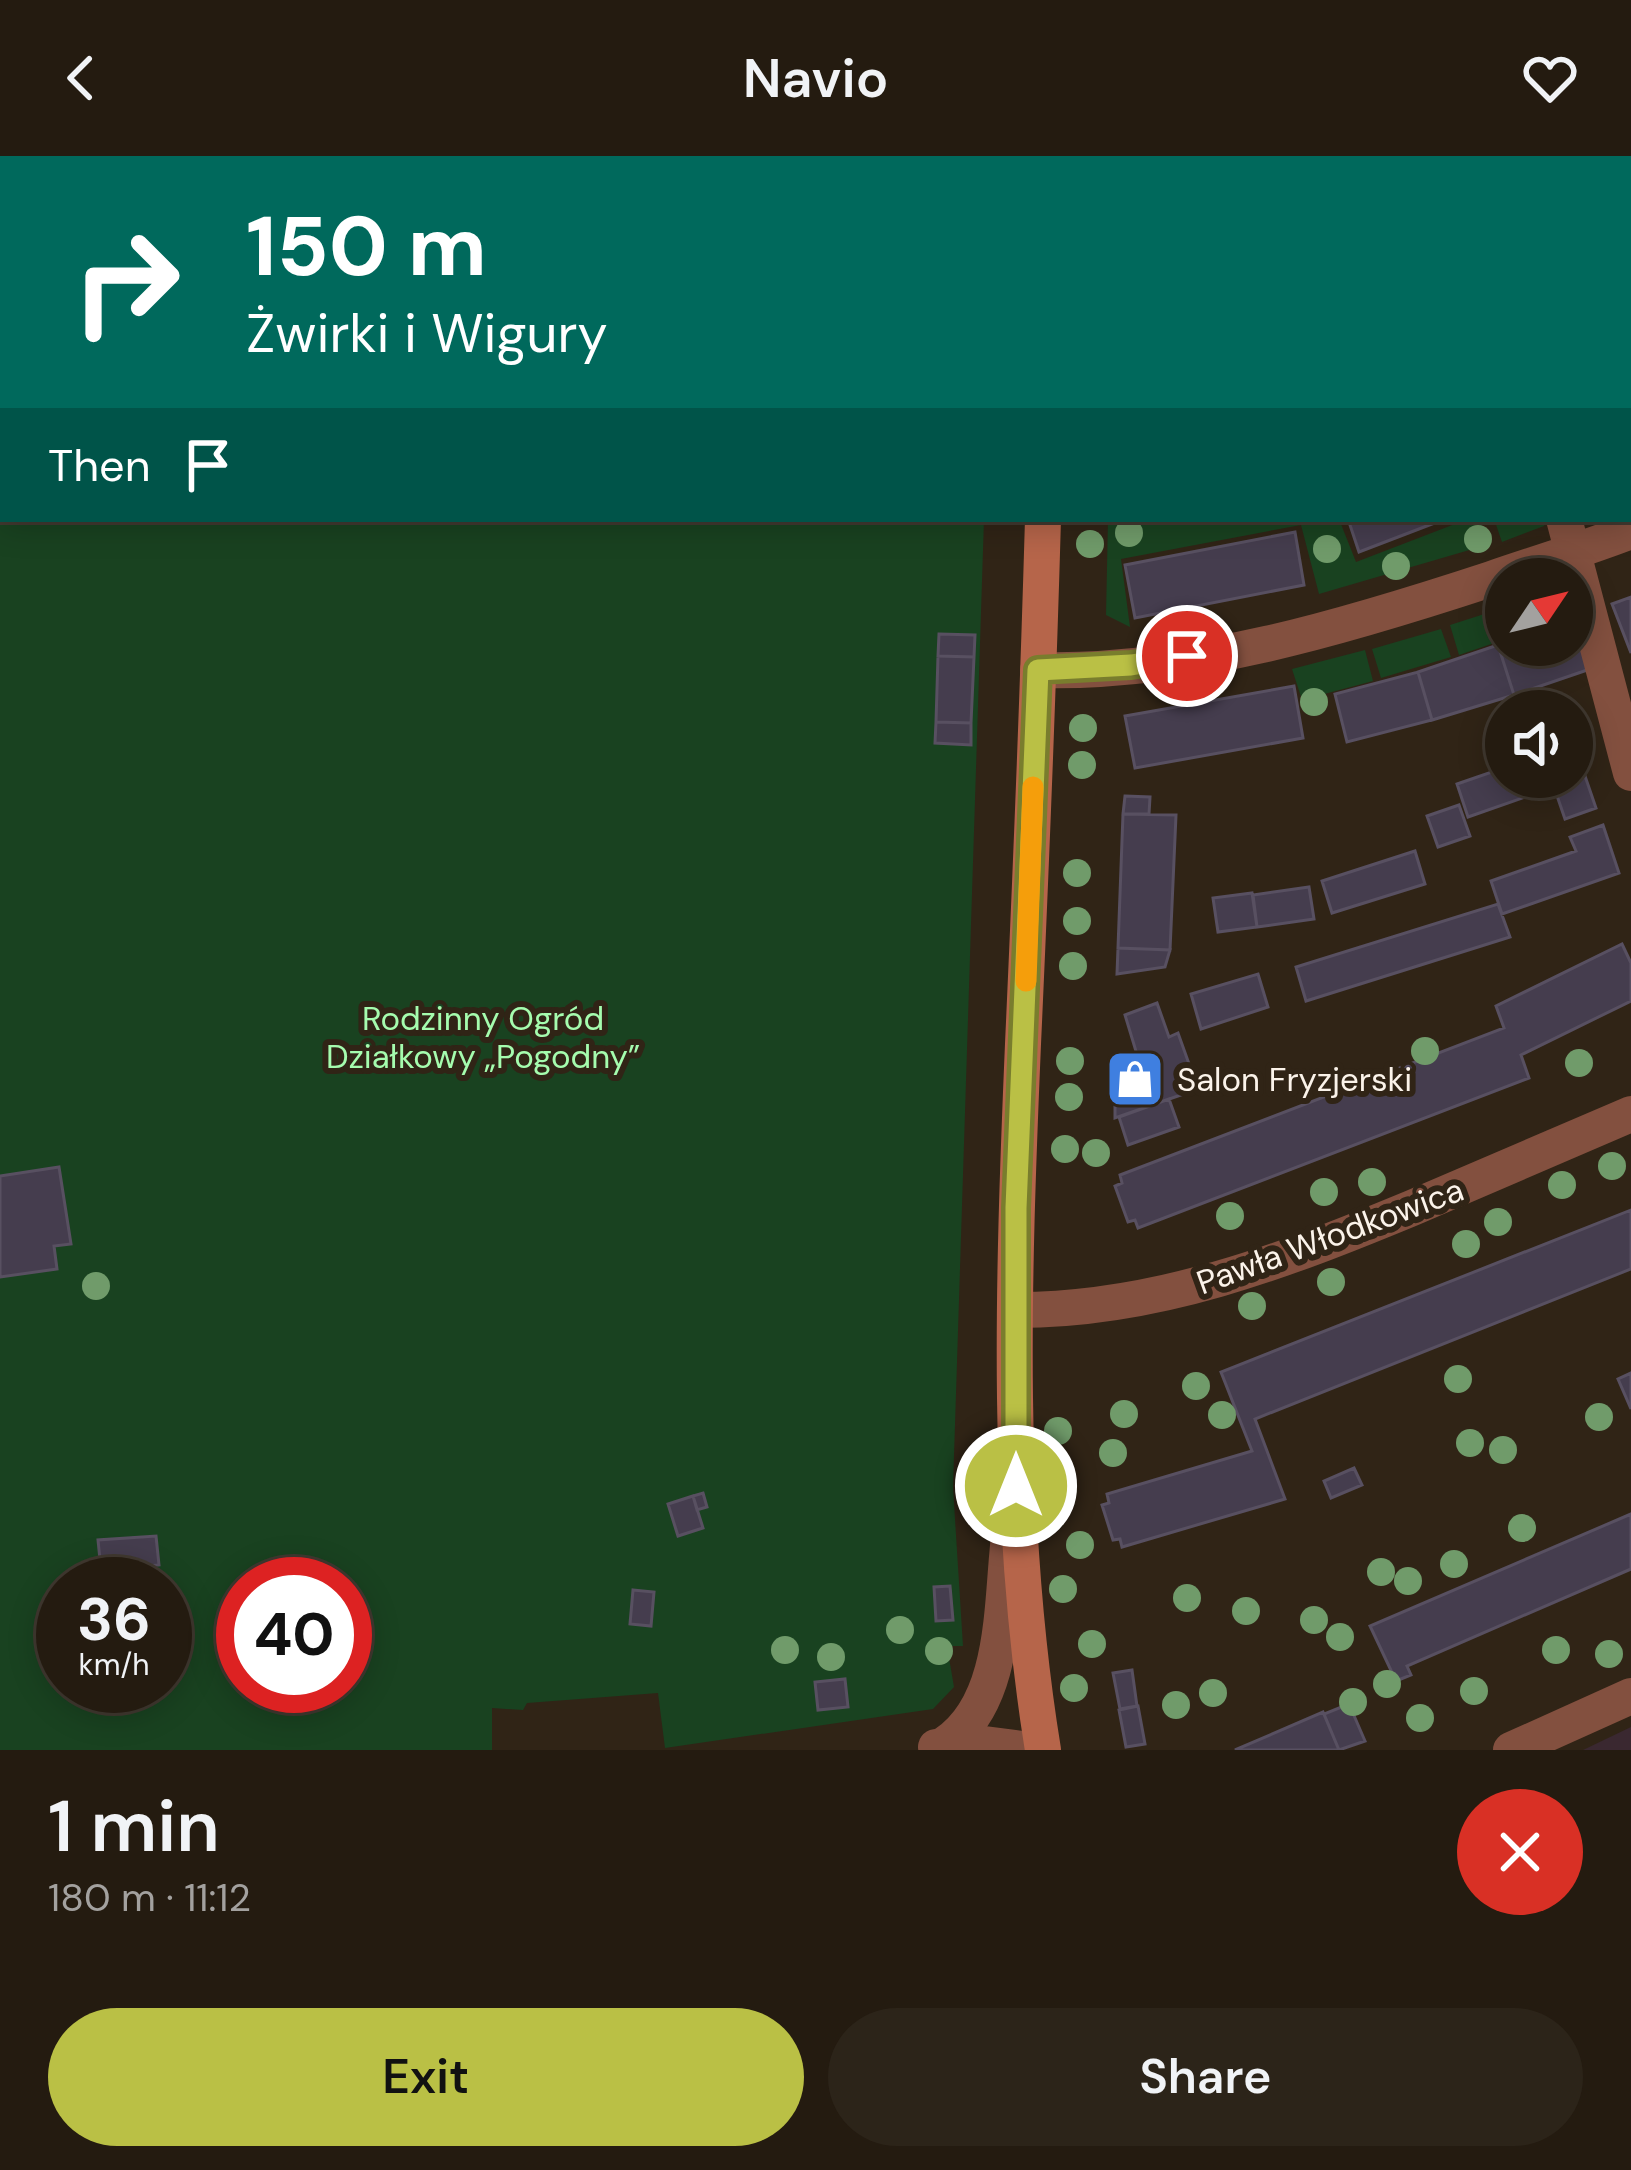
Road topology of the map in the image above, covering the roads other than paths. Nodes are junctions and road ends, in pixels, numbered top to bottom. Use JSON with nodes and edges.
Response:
{"nodes":[{"id":1,"x":1043,"y":522,"type":"edge"},
{"id":2,"x":1631,"y":531,"type":"edge"},
{"id":3,"x":1569,"y":535,"type":"edge"},
{"id":4,"x":1038,"y":670,"type":"junction"},
{"id":5,"x":1631,"y":772,"type":"edge"},
{"id":6,"x":1631,"y":1114,"type":"edge"},
{"id":7,"x":1016,"y":1310,"type":"junction"},
{"id":8,"x":1016,"y":1486,"type":"junction"},
{"id":9,"x":1631,"y":1696,"type":"edge"},
{"id":10,"x":933,"y":1747,"type":"edge"},
{"id":11,"x":1029,"y":1750,"type":"edge"},
{"id":12,"x":1043,"y":1750,"type":"edge"},
{"id":13,"x":1511,"y":1750,"type":"edge"}],
"edges":[{"from":1,"to":4,"type":"street"},
{"from":2,"to":3,"type":"street"},
{"from":3,"to":4,"type":"street"},
{"from":3,"to":5,"type":"street"},
{"from":4,"to":7,"type":"street"},
{"from":6,"to":7,"type":"street","name":"Pawła Włodkowica"},
{"from":7,"to":8,"type":"street"},
{"from":8,"to":10,"type":"street"},
{"from":8,"to":12,"type":"street"},
{"from":9,"to":13,"type":"street"},
{"from":10,"to":11,"type":"street"}]}
